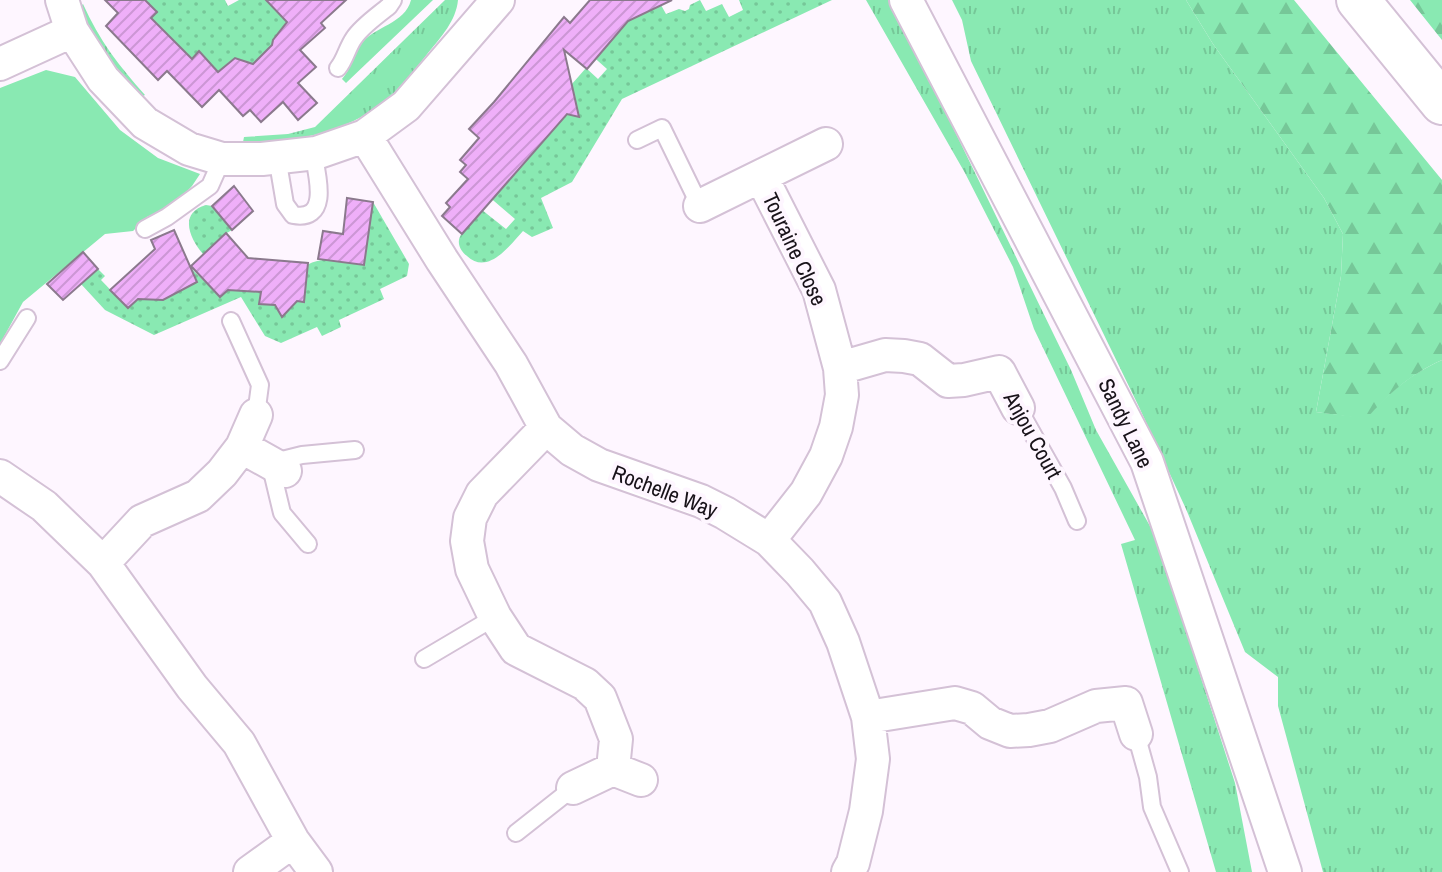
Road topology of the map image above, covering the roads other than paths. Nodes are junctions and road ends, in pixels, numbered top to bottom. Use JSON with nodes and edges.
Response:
{"nodes":[{"id":1,"x":62,"y":0,"type":"edge"},
{"id":2,"x":393,"y":0,"type":"edge"},
{"id":3,"x":497,"y":0,"type":"edge"},
{"id":4,"x":906,"y":0,"type":"edge"},
{"id":5,"x":1358,"y":0,"type":"edge"},
{"id":6,"x":72,"y":31,"type":"junction"},
{"id":7,"x":0,"y":64,"type":"edge"},
{"id":8,"x":338,"y":68,"type":"dead end"},
{"id":9,"x":1442,"y":103,"type":"edge"},
{"id":10,"x":365,"y":136,"type":"junction"},
{"id":11,"x":637,"y":140,"type":"dead end"},
{"id":12,"x":826,"y":144,"type":"dead end"},
{"id":13,"x":313,"y":153,"type":"junction"},
{"id":14,"x":277,"y":157,"type":"junction"},
{"id":15,"x":222,"y":159,"type":"junction"},
{"id":16,"x":761,"y":176,"type":"junction"},
{"id":17,"x":700,"y":206,"type":"joint"},
{"id":18,"x":145,"y":229,"type":"dead end"},
{"id":19,"x":27,"y":318,"type":"dead end"},
{"id":20,"x":231,"y":321,"type":"dead end"},
{"id":21,"x":0,"y":361,"type":"edge"},
{"id":22,"x":840,"y":368,"type":"junction"},
{"id":23,"x":1018,"y":408,"type":"joint"},
{"id":24,"x":256,"y":415,"type":"joint"},
{"id":25,"x":546,"y":428,"type":"junction"},
{"id":26,"x":242,"y":447,"type":"junction"},
{"id":27,"x":355,"y":450,"type":"dead end"},
{"id":28,"x":277,"y":467,"type":"junction"},
{"id":29,"x":0,"y":476,"type":"edge"},
{"id":30,"x":1077,"y":521,"type":"dead end"},
{"id":31,"x":769,"y":540,"type":"junction"},
{"id":32,"x":308,"y":544,"type":"dead end"},
{"id":33,"x":103,"y":563,"type":"junction"},
{"id":34,"x":495,"y":617,"type":"junction"},
{"id":35,"x":424,"y":659,"type":"dead end"},
{"id":36,"x":868,"y":717,"type":"junction"},
{"id":37,"x":1136,"y":734,"type":"joint"},
{"id":38,"x":573,"y":788,"type":"joint"},
{"id":39,"x":516,"y":833,"type":"dead end"},
{"id":40,"x":293,"y":841,"type":"junction"},
{"id":41,"x":250,"y":872,"type":"edge"},
{"id":42,"x":316,"y":872,"type":"edge"},
{"id":43,"x":848,"y":872,"type":"edge"},
{"id":44,"x":1180,"y":872,"type":"edge"},
{"id":45,"x":1285,"y":872,"type":"edge"}],
"edges":[{"from":1,"to":6,"type":"street"},
{"from":2,"to":8,"type":"lane"},
{"from":3,"to":10,"type":"street"},
{"from":4,"to":45,"type":"street","name":"Sandy Lane"},
{"from":5,"to":9,"type":"street"},
{"from":6,"to":7,"type":"street"},
{"from":6,"to":15,"type":"street"},
{"from":10,"to":13,"type":"street"},
{"from":10,"to":25,"type":"street","name":"Rochelle Way"},
{"from":11,"to":17,"type":"lane"},
{"from":12,"to":16,"type":"street","name":"Touraine Close"},
{"from":13,"to":14,"type":"street"},
{"from":13,"to":14,"type":"lane"},
{"from":14,"to":15,"type":"street"},
{"from":15,"to":18,"type":"lane"},
{"from":16,"to":17,"type":"street","name":"Touraine Close"},
{"from":16,"to":22,"type":"street","name":"Touraine Close"},
{"from":19,"to":21,"type":"lane"},
{"from":20,"to":24,"type":"lane"},
{"from":22,"to":23,"type":"street","name":"Anjou Court"},
{"from":22,"to":31,"type":"street","name":"Touraine Close"},
{"from":23,"to":30,"type":"lane","name":"Anjou Court"},
{"from":24,"to":26,"type":"street"},
{"from":25,"to":31,"type":"street","name":"Rochelle Way"},
{"from":25,"to":34,"type":"street"},
{"from":26,"to":28,"type":"street"},
{"from":26,"to":33,"type":"street"},
{"from":27,"to":28,"type":"lane"},
{"from":28,"to":32,"type":"lane"},
{"from":29,"to":33,"type":"street"},
{"from":31,"to":36,"type":"street","name":"Rochelle Way"},
{"from":33,"to":40,"type":"street"},
{"from":34,"to":35,"type":"lane"},
{"from":34,"to":38,"type":"street"},
{"from":36,"to":37,"type":"street"},
{"from":36,"to":43,"type":"street","name":"Rochelle Way"},
{"from":37,"to":44,"type":"lane"},
{"from":38,"to":39,"type":"lane"},
{"from":40,"to":41,"type":"street"},
{"from":40,"to":42,"type":"street"}]}
